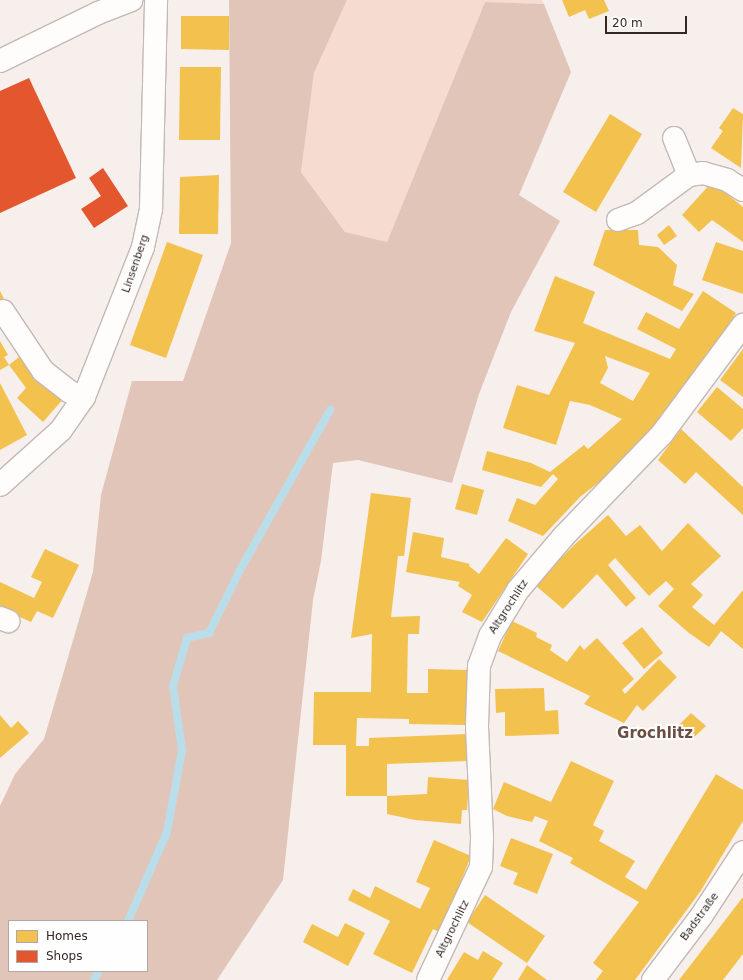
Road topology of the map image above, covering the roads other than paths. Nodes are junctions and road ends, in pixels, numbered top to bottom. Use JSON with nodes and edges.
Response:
{"nodes":[{"id":1,"x":132,"y":0,"type":"edge"},
{"id":2,"x":156,"y":0,"type":"edge"},
{"id":3,"x":0,"y":61,"type":"edge"},
{"id":4,"x":674,"y":138,"type":"dead end"},
{"id":5,"x":689,"y":175,"type":"junction"},
{"id":6,"x":743,"y":190,"type":"edge"},
{"id":7,"x":618,"y":220,"type":"dead end"},
{"id":8,"x":3,"y":311,"type":"dead end"},
{"id":9,"x":743,"y":325,"type":"edge"},
{"id":10,"x":84,"y":397,"type":"junction"},
{"id":11,"x":0,"y":486,"type":"edge"},
{"id":12,"x":742,"y":858,"type":"edge"},
{"id":13,"x":428,"y":980,"type":"edge"},
{"id":14,"x":653,"y":980,"type":"edge"}],
"edges":[{"from":1,"to":3,"type":"street"},
{"from":2,"to":10,"type":"street","name":"Linsenberg"},
{"from":4,"to":5,"type":"street"},
{"from":5,"to":6,"type":"street"},
{"from":5,"to":7,"type":"street"},
{"from":8,"to":10,"type":"street"},
{"from":9,"to":13,"type":"street","name":"Altgrochlitz"},
{"from":10,"to":11,"type":"street","name":"Linsenberg"},
{"from":12,"to":14,"type":"street","name":"Badstraße"}]}
